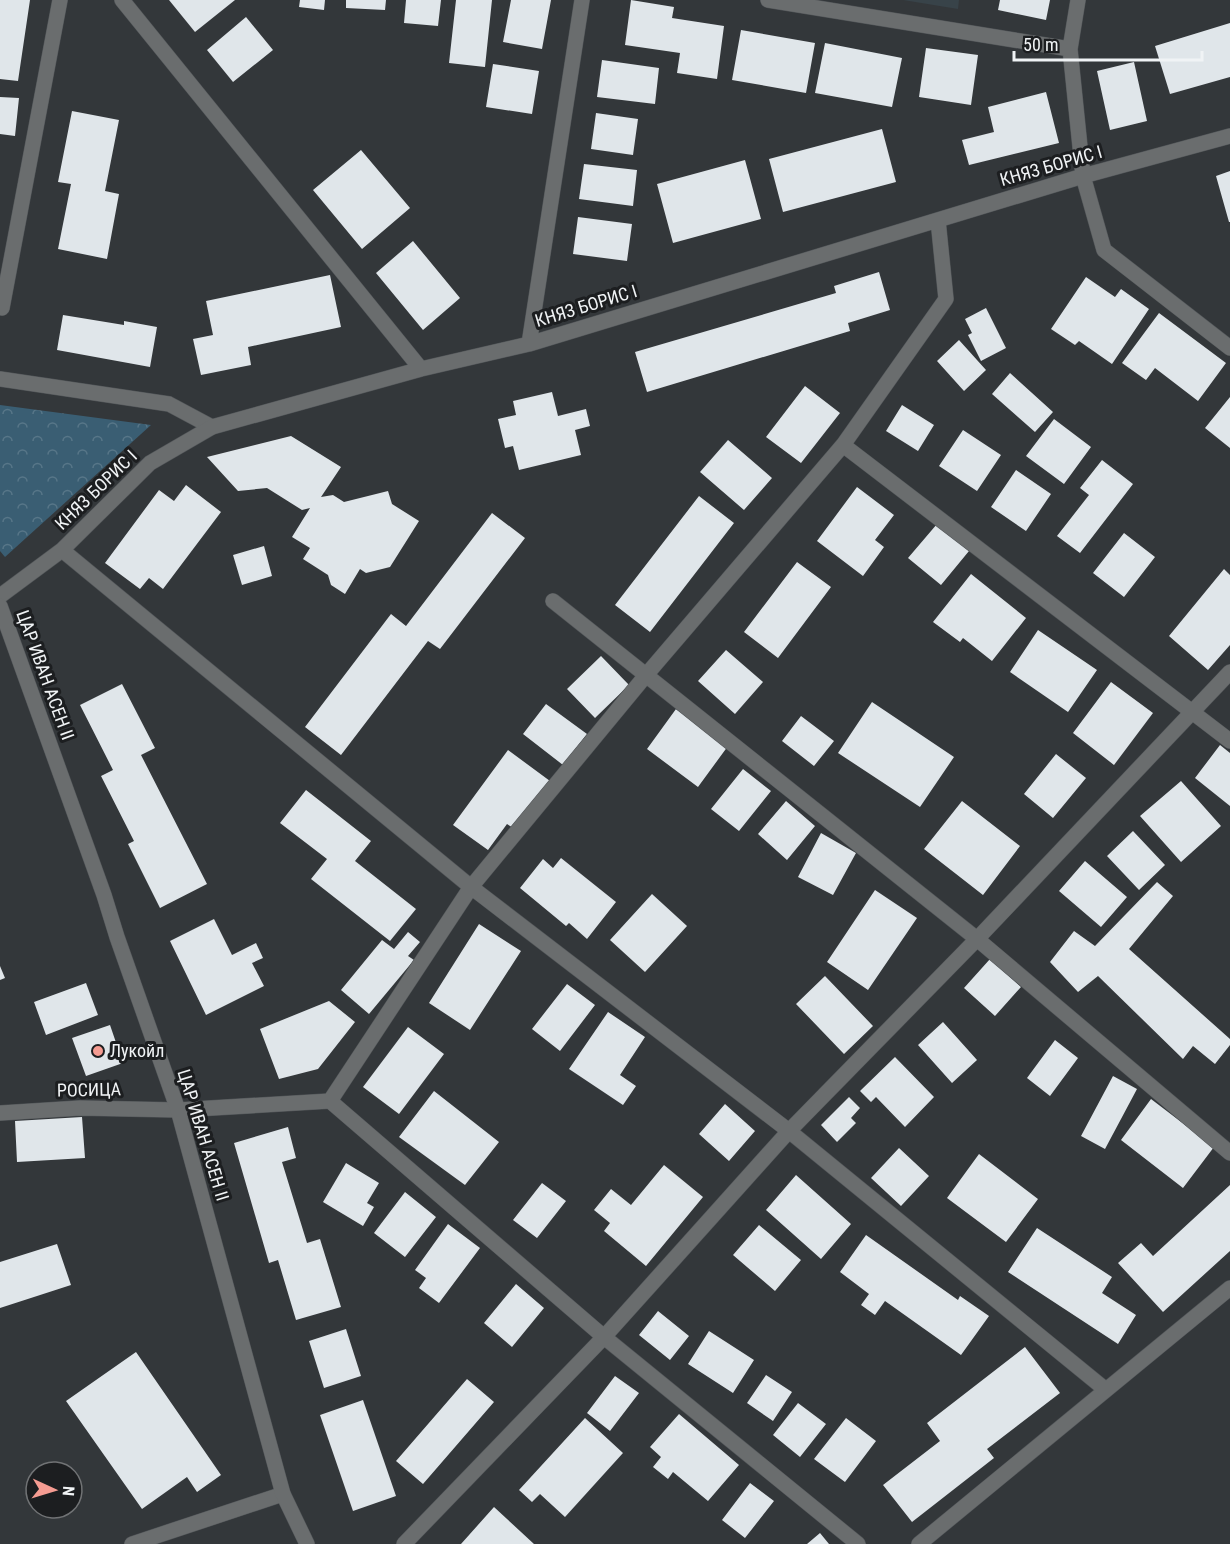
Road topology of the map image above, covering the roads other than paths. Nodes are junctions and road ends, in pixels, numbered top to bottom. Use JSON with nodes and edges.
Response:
{"nodes":[{"id":1,"x":60,"y":0,"type":"edge"},
{"id":2,"x":122,"y":0,"type":"edge"},
{"id":3,"x":582,"y":0,"type":"edge"},
{"id":4,"x":768,"y":0,"type":"edge"},
{"id":5,"x":1078,"y":0,"type":"edge"},
{"id":6,"x":1070,"y":49,"type":"junction"},
{"id":7,"x":1230,"y":136,"type":"edge"},
{"id":8,"x":1083,"y":176,"type":"junction"},
{"id":9,"x":938,"y":220,"type":"junction"},
{"id":10,"x":2,"y":308,"type":"dead end"},
{"id":11,"x":529,"y":344,"type":"junction"},
{"id":12,"x":1230,"y":348,"type":"edge"},
{"id":13,"x":421,"y":369,"type":"junction"},
{"id":14,"x":0,"y":379,"type":"edge"},
{"id":15,"x":212,"y":427,"type":"junction"},
{"id":16,"x":843,"y":445,"type":"junction"},
{"id":17,"x":62,"y":550,"type":"junction"},
{"id":18,"x":0,"y":596,"type":"edge"},
{"id":19,"x":553,"y":601,"type":"dead end"},
{"id":20,"x":0,"y":606,"type":"edge"},
{"id":21,"x":1230,"y":672,"type":"edge"},
{"id":22,"x":647,"y":674,"type":"junction"},
{"id":23,"x":1192,"y":712,"type":"junction"},
{"id":24,"x":1230,"y":741,"type":"edge"},
{"id":25,"x":471,"y":887,"type":"junction"},
{"id":26,"x":977,"y":939,"type":"junction"},
{"id":27,"x":330,"y":1101,"type":"junction"},
{"id":28,"x":178,"y":1110,"type":"junction"},
{"id":29,"x":0,"y":1113,"type":"edge"},
{"id":30,"x":789,"y":1131,"type":"junction"},
{"id":31,"x":1230,"y":1153,"type":"edge"},
{"id":32,"x":1230,"y":1288,"type":"edge"},
{"id":33,"x":604,"y":1337,"type":"junction"},
{"id":34,"x":1106,"y":1390,"type":"junction"},
{"id":35,"x":283,"y":1494,"type":"junction"},
{"id":36,"x":132,"y":1544,"type":"edge"},
{"id":37,"x":307,"y":1544,"type":"edge"},
{"id":38,"x":404,"y":1544,"type":"edge"},
{"id":39,"x":858,"y":1544,"type":"edge"},
{"id":40,"x":919,"y":1544,"type":"edge"}],
"edges":[{"from":1,"to":10,"type":"street"},
{"from":2,"to":13,"type":"street"},
{"from":3,"to":11,"type":"street"},
{"from":4,"to":6,"type":"street"},
{"from":5,"to":6,"type":"street"},
{"from":6,"to":8,"type":"street"},
{"from":7,"to":8,"type":"street","name":"КНЯЗ БОРИС I"},
{"from":8,"to":9,"type":"street","name":"КНЯЗ БОРИС I"},
{"from":8,"to":12,"type":"street"},
{"from":9,"to":11,"type":"street","name":"КНЯЗ БОРИС I"},
{"from":9,"to":16,"type":"street"},
{"from":11,"to":13,"type":"street","name":"КНЯЗ БОРИС I"},
{"from":13,"to":15,"type":"street","name":"КНЯЗ БОРИС I"},
{"from":14,"to":15,"type":"street"},
{"from":15,"to":17,"type":"street","name":"КНЯЗ БОРИС I"},
{"from":16,"to":22,"type":"street"},
{"from":16,"to":23,"type":"street"},
{"from":17,"to":18,"type":"street","name":"КНЯЗ БОРИС I"},
{"from":17,"to":25,"type":"street"},
{"from":19,"to":22,"type":"street"},
{"from":20,"to":28,"type":"street","name":"ЦАР ИВАН АСЕН II"},
{"from":21,"to":23,"type":"street"},
{"from":22,"to":25,"type":"street"},
{"from":22,"to":26,"type":"street"},
{"from":23,"to":24,"type":"street"},
{"from":23,"to":26,"type":"street"},
{"from":25,"to":27,"type":"street"},
{"from":25,"to":30,"type":"street"},
{"from":26,"to":30,"type":"street"},
{"from":26,"to":31,"type":"street"},
{"from":27,"to":28,"type":"street","name":"РОСИЦА"},
{"from":27,"to":33,"type":"street"},
{"from":28,"to":29,"type":"street","name":"РОСИЦА"},
{"from":28,"to":35,"type":"street","name":"ЦАР ИВАН АСЕН II"},
{"from":30,"to":33,"type":"street"},
{"from":30,"to":34,"type":"street"},
{"from":32,"to":34,"type":"street"},
{"from":33,"to":38,"type":"street"},
{"from":33,"to":39,"type":"street"},
{"from":34,"to":40,"type":"street"},
{"from":35,"to":36,"type":"street"},
{"from":35,"to":37,"type":"street","name":"ЦАР ИВАН АСЕН II"}]}
